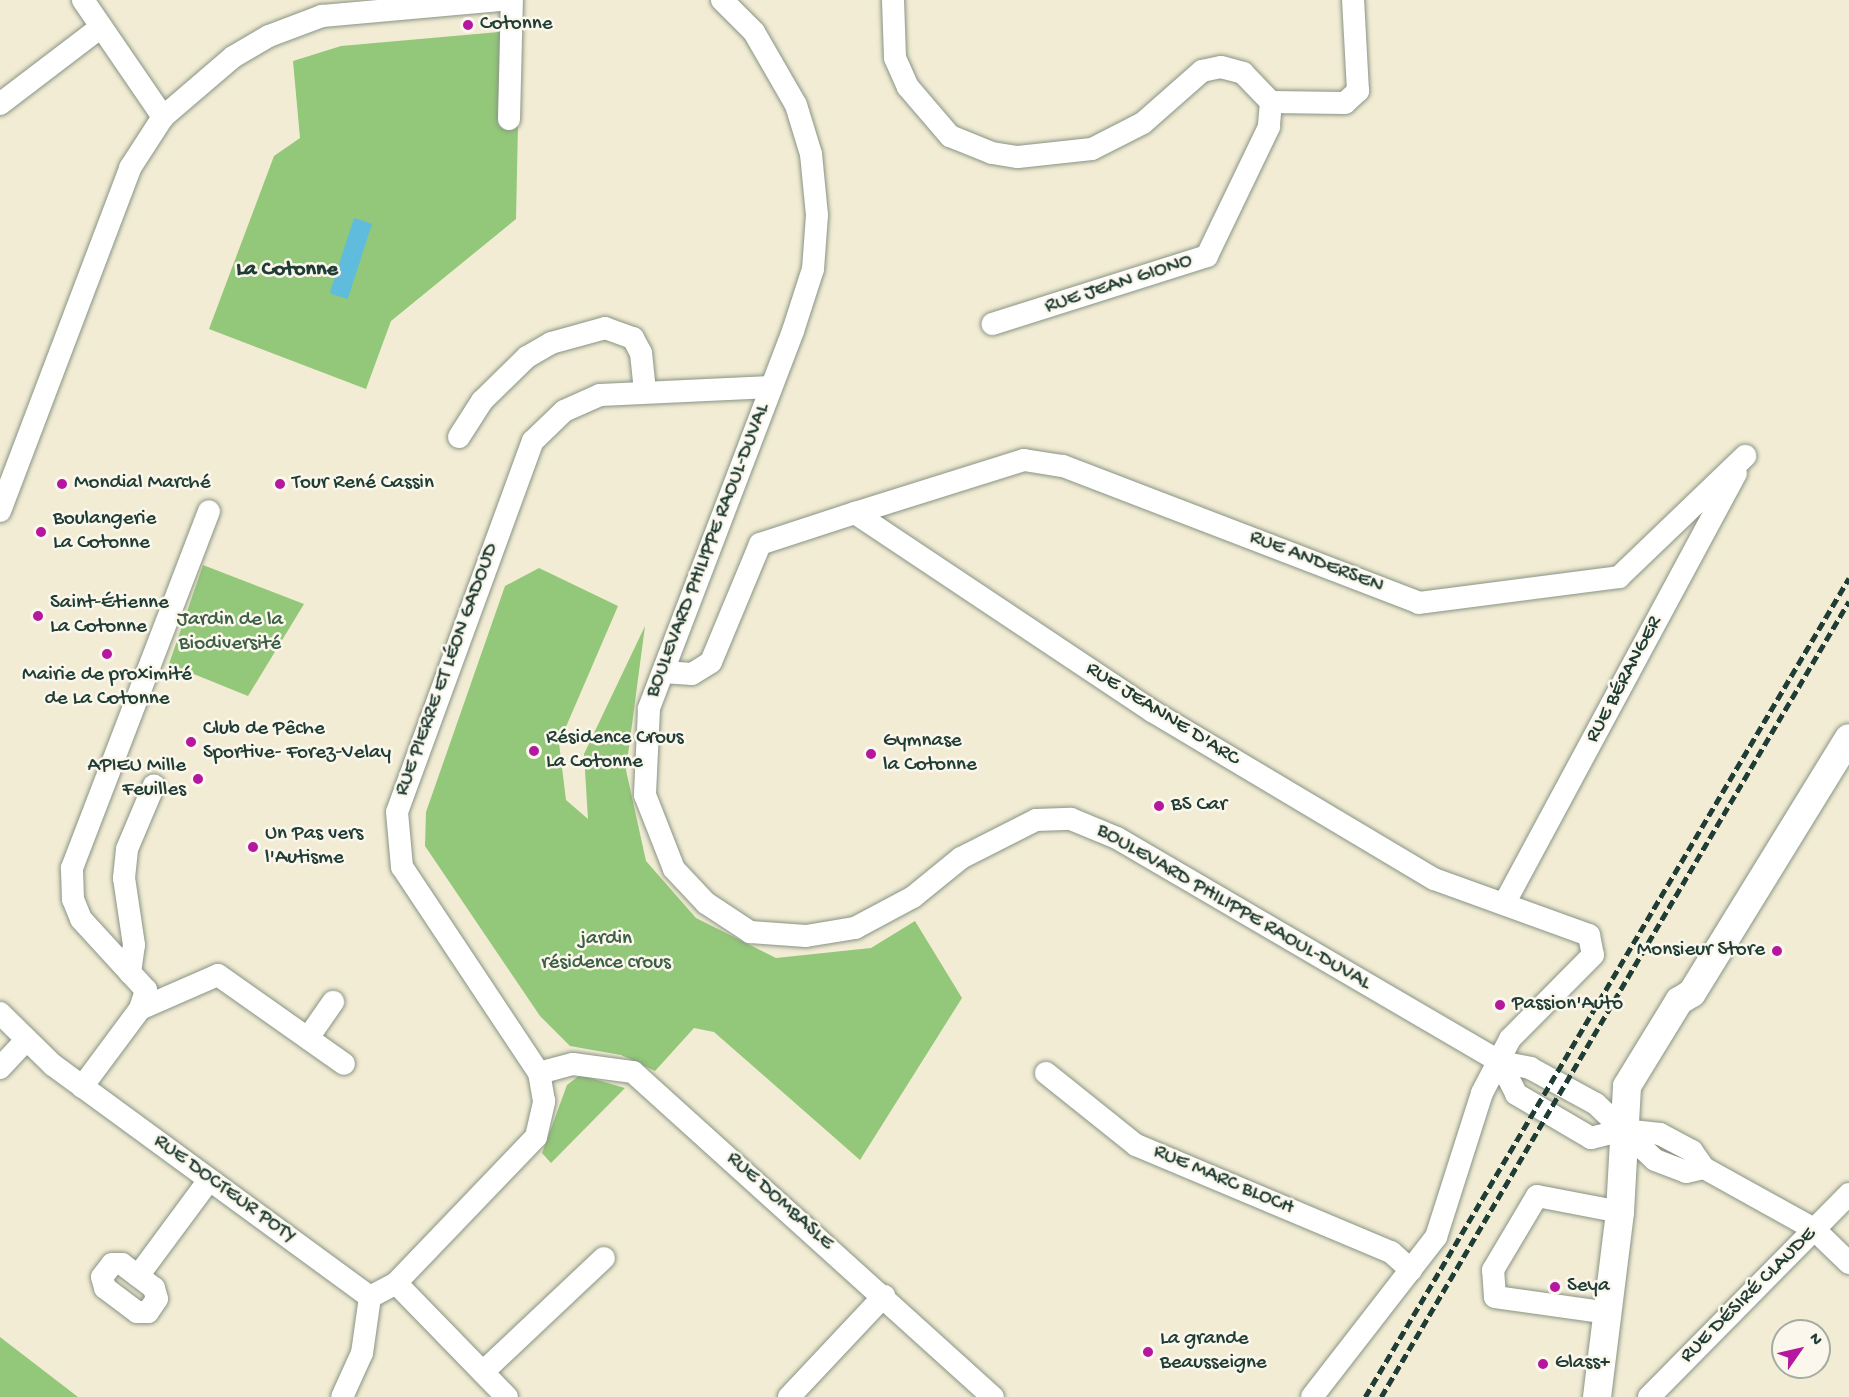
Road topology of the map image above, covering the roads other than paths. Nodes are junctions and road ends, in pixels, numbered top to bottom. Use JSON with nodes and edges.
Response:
{"nodes":[{"id":1,"x":83,"y":0,"type":"edge"},
{"id":2,"x":500,"y":0,"type":"edge"},
{"id":3,"x":512,"y":0,"type":"edge"},
{"id":4,"x":722,"y":0,"type":"edge"},
{"id":5,"x":893,"y":0,"type":"edge"},
{"id":6,"x":1353,"y":0,"type":"edge"},
{"id":7,"x":101,"y":27,"type":"junction"},
{"id":8,"x":1271,"y":102,"type":"junction"},
{"id":9,"x":0,"y":104,"type":"edge"},
{"id":10,"x":163,"y":117,"type":"junction"},
{"id":11,"x":509,"y":119,"type":"dead end"},
{"id":12,"x":993,"y":324,"type":"dead end"},
{"id":13,"x":771,"y":387,"type":"junction"},
{"id":14,"x":645,"y":391,"type":"junction"},
{"id":15,"x":459,"y":437,"type":"dead end"},
{"id":16,"x":1745,"y":456,"type":"joint"},
{"id":17,"x":0,"y":511,"type":"edge"},
{"id":18,"x":209,"y":512,"type":"dead end"},
{"id":19,"x":855,"y":513,"type":"junction"},
{"id":20,"x":663,"y":672,"type":"junction"},
{"id":21,"x":1849,"y":738,"type":"edge"},
{"id":22,"x":154,"y":785,"type":"dead end"},
{"id":23,"x":1504,"y":904,"type":"junction"},
{"id":24,"x":130,"y":973,"type":"junction"},
{"id":25,"x":333,"y":1002,"type":"dead end"},
{"id":26,"x":140,"y":1009,"type":"junction"},
{"id":27,"x":0,"y":1013,"type":"edge"},
{"id":28,"x":308,"y":1038,"type":"junction"},
{"id":29,"x":25,"y":1041,"type":"junction"},
{"id":30,"x":1500,"y":1062,"type":"junction"},
{"id":31,"x":344,"y":1064,"type":"dead end"},
{"id":32,"x":0,"y":1068,"type":"edge"},
{"id":33,"x":539,"y":1073,"type":"junction"},
{"id":34,"x":1047,"y":1073,"type":"dead end"},
{"id":35,"x":82,"y":1087,"type":"junction"},
{"id":36,"x":1623,"y":1130,"type":"junction"},
{"id":37,"x":209,"y":1180,"type":"junction"},
{"id":38,"x":1849,"y":1194,"type":"edge"},
{"id":39,"x":1620,"y":1212,"type":"junction"},
{"id":40,"x":1814,"y":1229,"type":"junction"},
{"id":41,"x":604,"y":1258,"type":"dead end"},
{"id":42,"x":1849,"y":1263,"type":"edge"},
{"id":43,"x":1411,"y":1270,"type":"junction"},
{"id":44,"x":138,"y":1276,"type":"dead end"},
{"id":45,"x":396,"y":1283,"type":"junction"},
{"id":46,"x":884,"y":1296,"type":"junction"},
{"id":47,"x":370,"y":1297,"type":"junction"},
{"id":48,"x":1609,"y":1313,"type":"junction"},
{"id":49,"x":483,"y":1372,"type":"junction"},
{"id":50,"x":342,"y":1397,"type":"edge"},
{"id":51,"x":507,"y":1397,"type":"edge"},
{"id":52,"x":789,"y":1397,"type":"edge"},
{"id":53,"x":993,"y":1397,"type":"edge"},
{"id":54,"x":1312,"y":1397,"type":"edge"},
{"id":55,"x":1597,"y":1397,"type":"edge"},
{"id":56,"x":1649,"y":1397,"type":"edge"}],
"edges":[{"from":1,"to":7,"type":"street"},
{"from":2,"to":10,"type":"street"},
{"from":3,"to":11,"type":"street"},
{"from":4,"to":13,"type":"street","name":"BOULEVARD PHILIPPE RAOUL-DUVAL"},
{"from":5,"to":8,"type":"street"},
{"from":6,"to":8,"type":"street"},
{"from":7,"to":9,"type":"street"},
{"from":7,"to":10,"type":"street"},
{"from":8,"to":12,"type":"street","name":"RUE JEAN GIONO"},
{"from":10,"to":17,"type":"street"},
{"from":13,"to":14,"type":"street","name":"RUE PIERRE ET LÉON GADOUD"},
{"from":13,"to":20,"type":"street","name":"BOULEVARD PHILIPPE RAOUL-DUVAL"},
{"from":14,"to":15,"type":"street"},
{"from":14,"to":33,"type":"street","name":"RUE PIERRE ET LÉON GADOUD"},
{"from":16,"to":19,"type":"street","name":"RUE ANDERSEN"},
{"from":16,"to":23,"type":"street","name":"RUE BÉRANGER"},
{"from":18,"to":24,"type":"street"},
{"from":19,"to":20,"type":"street"},
{"from":19,"to":23,"type":"street","name":"RUE JEANNE D'ARC"},
{"from":20,"to":30,"type":"street","name":"BOULEVARD PHILIPPE RAOUL-DUVAL"},
{"from":21,"to":36,"type":"main road"},
{"from":22,"to":24,"type":"street"},
{"from":23,"to":30,"type":"street","name":"RUE JEANNE D'ARC"},
{"from":24,"to":26,"type":"street"},
{"from":25,"to":28,"type":"street"},
{"from":26,"to":28,"type":"street"},
{"from":26,"to":35,"type":"street"},
{"from":27,"to":29,"type":"street","name":"RUE DOCTEUR POTY"},
{"from":28,"to":31,"type":"street"},
{"from":29,"to":32,"type":"street"},
{"from":29,"to":35,"type":"street","name":"RUE DOCTEUR POTY"},
{"from":30,"to":36,"type":"street","name":"BOULEVARD PHILIPPE RAOUL-DUVAL"},
{"from":30,"to":36,"type":"street"},
{"from":30,"to":43,"type":"street"},
{"from":33,"to":45,"type":"street","name":"RUE PIERRE ET LÉON GADOUD"},
{"from":33,"to":46,"type":"street","name":"RUE DOMBASLE"},
{"from":34,"to":43,"type":"street","name":"RUE MARC BLOCH"},
{"from":35,"to":37,"type":"street","name":"RUE DOCTEUR POTY"},
{"from":36,"to":39,"type":"main road"},
{"from":36,"to":40,"type":"street"},
{"from":37,"to":44,"type":"street"},
{"from":37,"to":47,"type":"street","name":"RUE DOCTEUR POTY"},
{"from":38,"to":40,"type":"street","name":"RUE DÉSIRÉ CLAUDE"},
{"from":39,"to":48,"type":"main road"},
{"from":39,"to":48,"type":"street"},
{"from":40,"to":42,"type":"street"},
{"from":40,"to":56,"type":"street","name":"RUE DÉSIRÉ CLAUDE"},
{"from":41,"to":49,"type":"street"},
{"from":43,"to":54,"type":"street"},
{"from":45,"to":47,"type":"street","name":"RUE PIERRE ET LÉON GADOUD"},
{"from":45,"to":49,"type":"street"},
{"from":46,"to":52,"type":"street"},
{"from":46,"to":53,"type":"street","name":"RUE DOMBASLE"},
{"from":47,"to":50,"type":"street"},
{"from":48,"to":55,"type":"main road"},
{"from":49,"to":51,"type":"street"}]}
